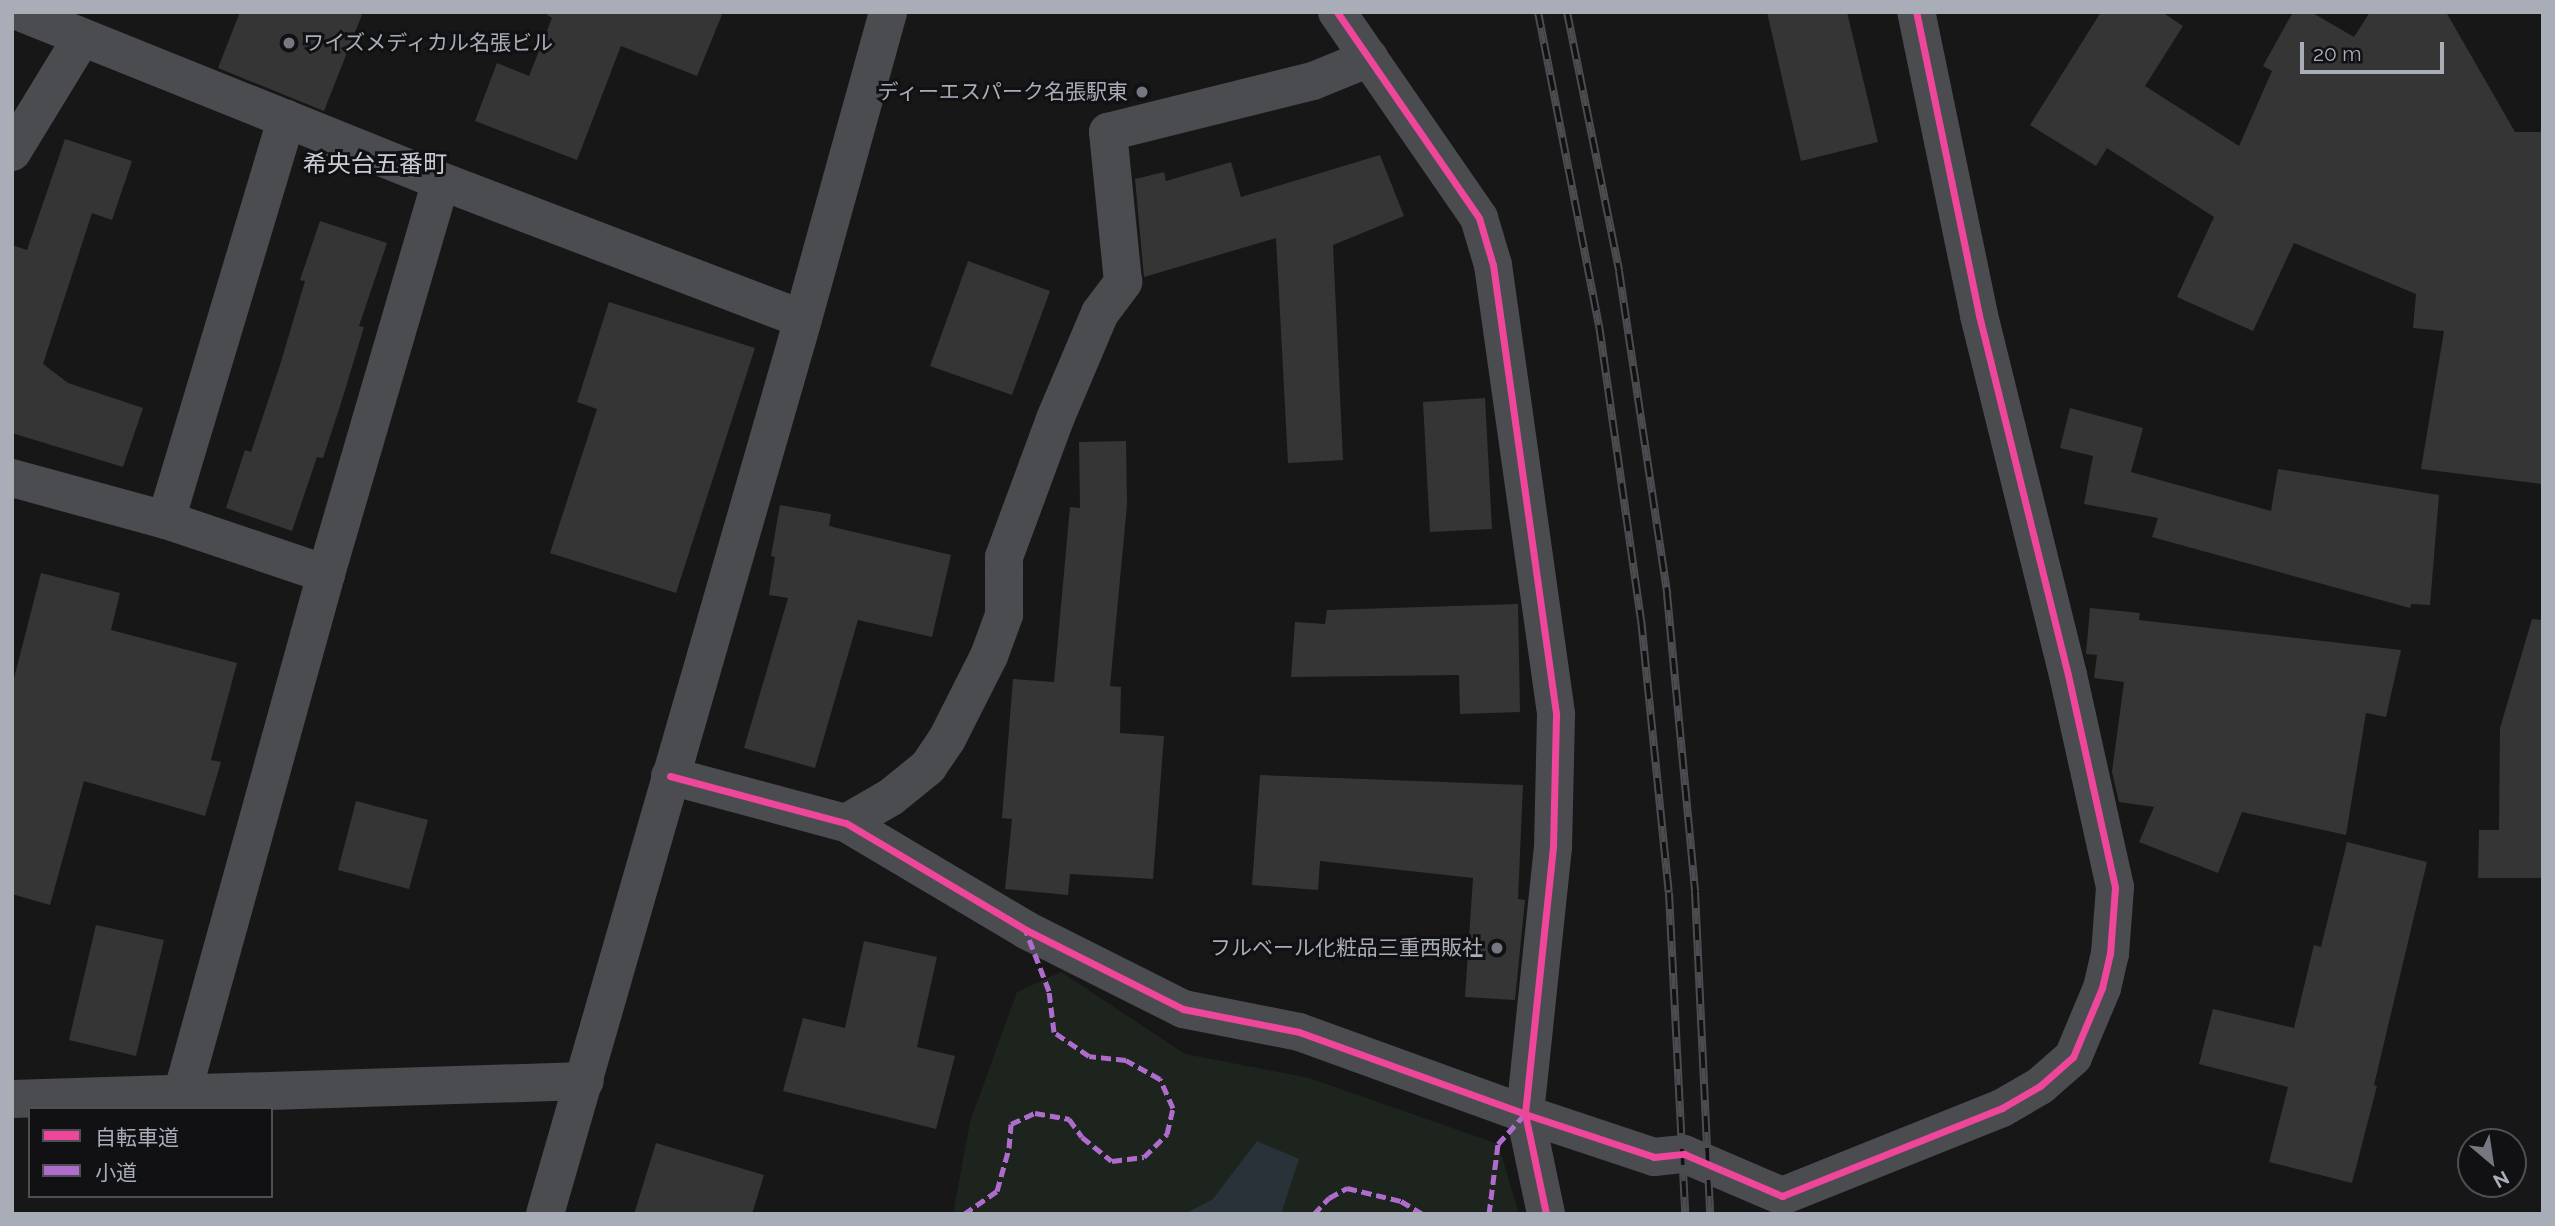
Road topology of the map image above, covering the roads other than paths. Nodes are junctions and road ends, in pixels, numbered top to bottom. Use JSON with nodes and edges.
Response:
{"nodes":[{"id":1,"x":20,"y":12,"type":"edge"},
{"id":2,"x":888,"y":12,"type":"edge"},
{"id":3,"x":1337,"y":12,"type":"edge"},
{"id":4,"x":1916,"y":12,"type":"edge"},
{"id":5,"x":81,"y":39,"type":"junction"},
{"id":6,"x":1369,"y":58,"type":"junction"},
{"id":7,"x":286,"y":119,"type":"junction"},
{"id":8,"x":12,"y":152,"type":"edge"},
{"id":9,"x":441,"y":181,"type":"junction"},
{"id":10,"x":803,"y":319,"type":"junction"},
{"id":11,"x":12,"y":478,"type":"edge"},
{"id":12,"x":166,"y":520,"type":"junction"},
{"id":13,"x":326,"y":574,"type":"junction"},
{"id":14,"x":670,"y":776,"type":"junction"},
{"id":15,"x":846,"y":823,"type":"junction"},
{"id":16,"x":586,"y":1081,"type":"junction"},
{"id":17,"x":182,"y":1094,"type":"junction"},
{"id":18,"x":12,"y":1099,"type":"edge"},
{"id":19,"x":1525,"y":1114,"type":"junction"},
{"id":20,"x":545,"y":1214,"type":"edge"},
{"id":21,"x":1546,"y":1214,"type":"edge"}],
"edges":[{"from":1,"to":5,"type":"street"},
{"from":2,"to":10,"type":"street"},
{"from":3,"to":6,"type":"street"},
{"from":4,"to":19,"type":"street"},
{"from":5,"to":7,"type":"street"},
{"from":5,"to":8,"type":"street"},
{"from":6,"to":15,"type":"street"},
{"from":6,"to":19,"type":"street"},
{"from":7,"to":9,"type":"street"},
{"from":7,"to":12,"type":"street"},
{"from":9,"to":10,"type":"street"},
{"from":9,"to":13,"type":"street"},
{"from":10,"to":14,"type":"street"},
{"from":11,"to":12,"type":"street"},
{"from":12,"to":13,"type":"street"},
{"from":13,"to":17,"type":"street"},
{"from":14,"to":15,"type":"street"},
{"from":14,"to":16,"type":"street"},
{"from":15,"to":19,"type":"street"},
{"from":16,"to":17,"type":"street"},
{"from":16,"to":20,"type":"street"},
{"from":17,"to":18,"type":"street"},
{"from":19,"to":21,"type":"street"}]}
